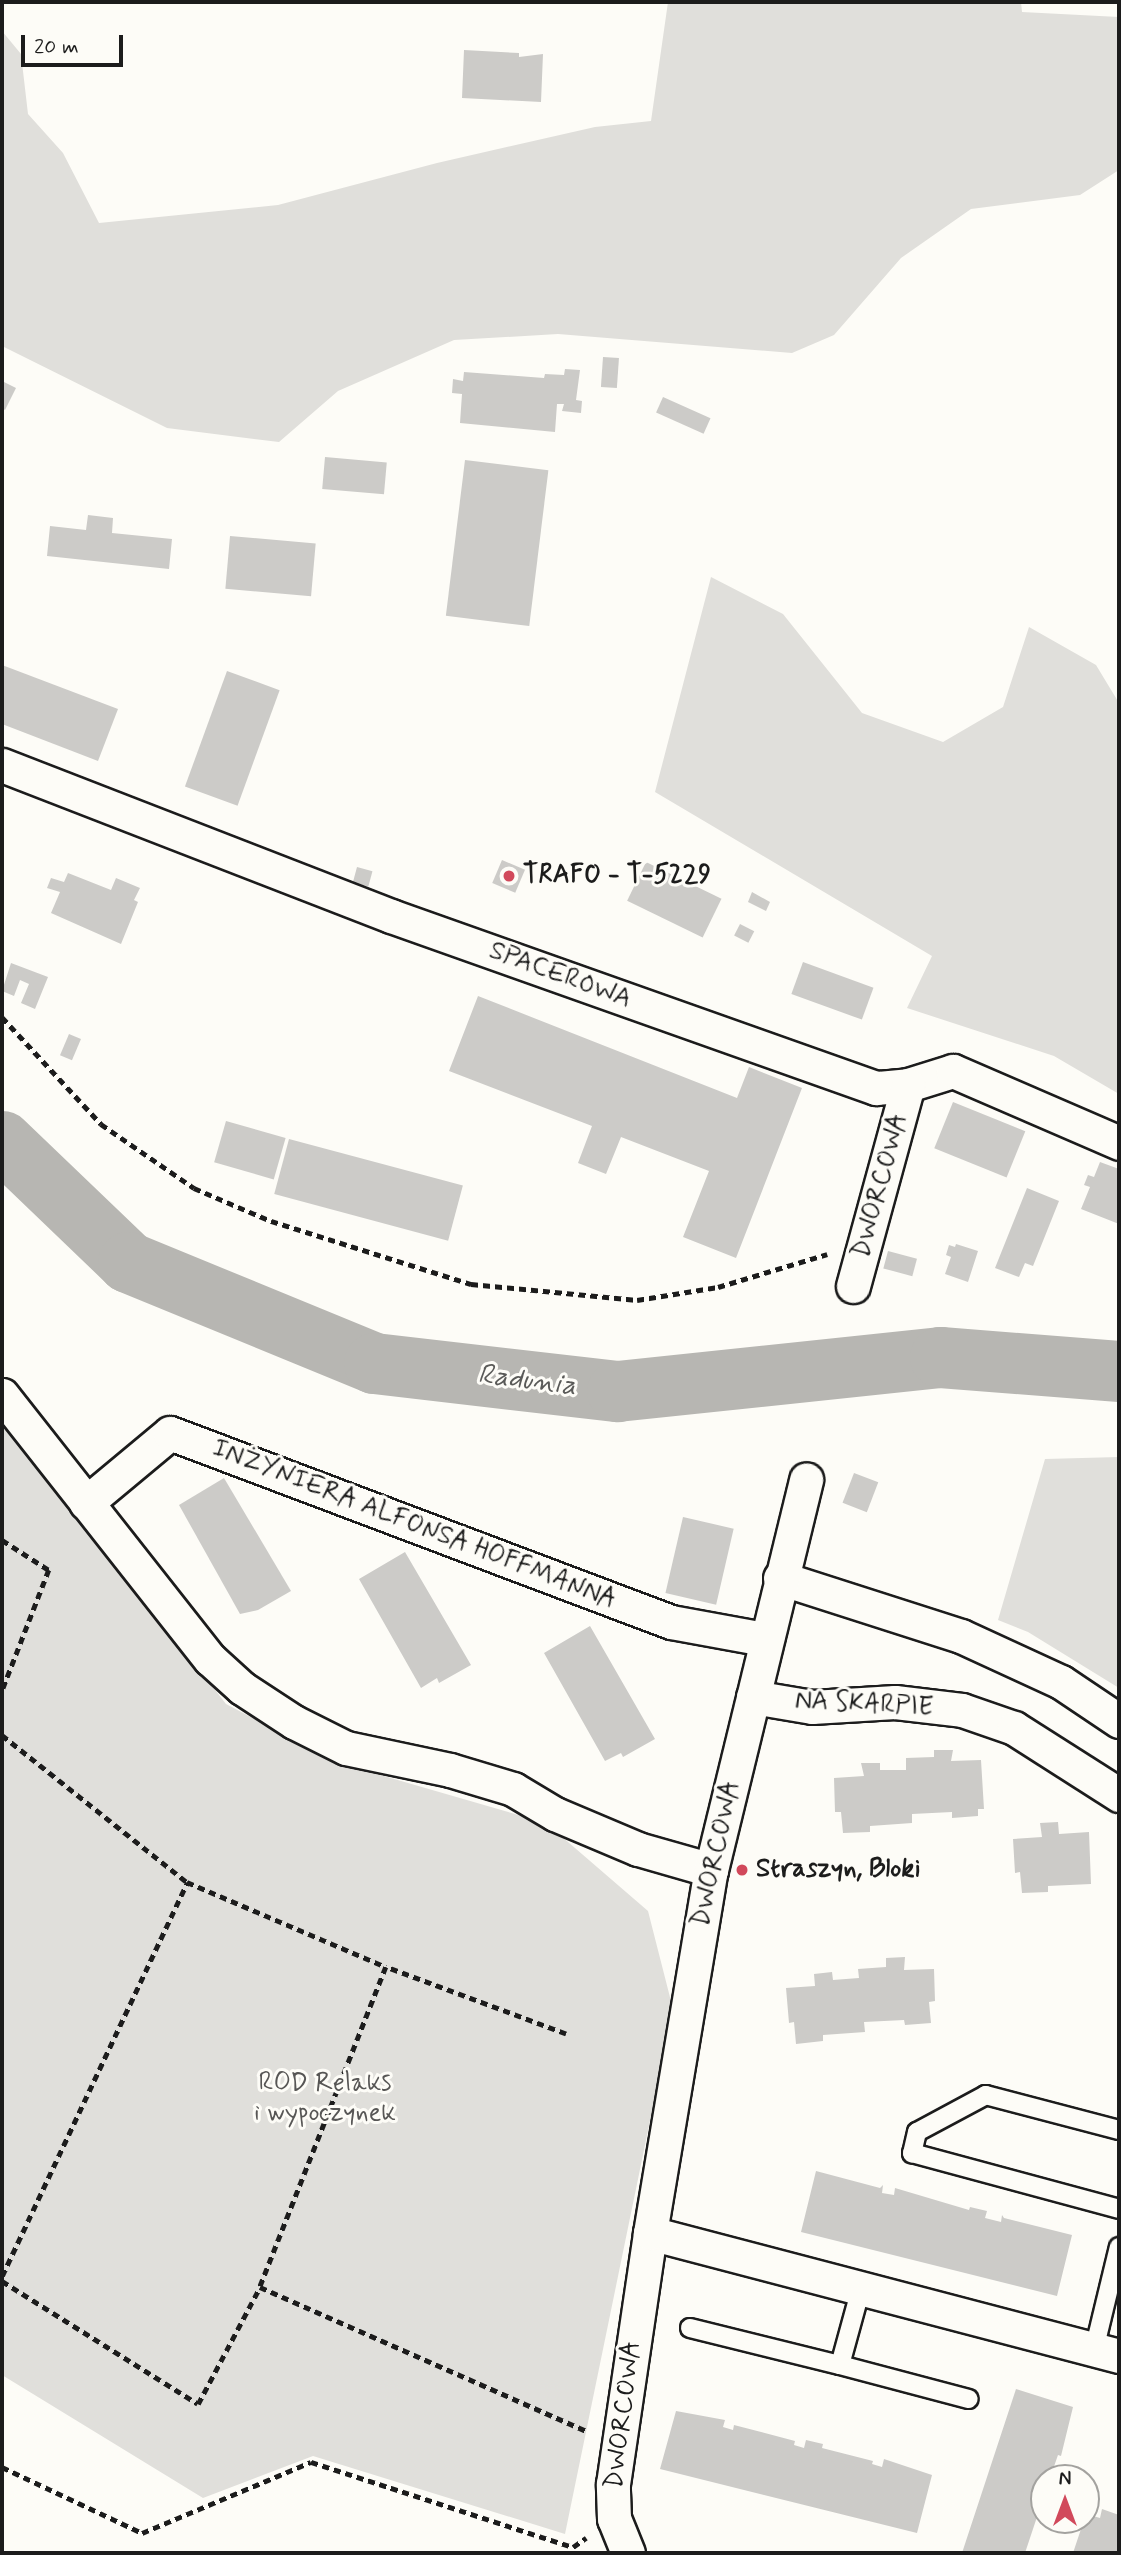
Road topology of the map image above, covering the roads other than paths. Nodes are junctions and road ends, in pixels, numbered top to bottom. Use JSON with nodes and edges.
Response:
{"nodes":[{"id":1,"x":2,"y":765,"type":"edge"},
{"id":2,"x":908,"y":1086,"type":"junction"},
{"id":3,"x":1119,"y":1143,"type":"edge"},
{"id":4,"x":853,"y":1286,"type":"dead end"},
{"id":5,"x":2,"y":1395,"type":"edge"},
{"id":6,"x":806,"y":1479,"type":"dead end"},
{"id":7,"x":86,"y":1503,"type":"junction"},
{"id":8,"x":780,"y":1578,"type":"junction"},
{"id":9,"x":765,"y":1639,"type":"junction"},
{"id":10,"x":753,"y":1697,"type":"junction"},
{"id":11,"x":1119,"y":1721,"type":"edge"},
{"id":12,"x":1119,"y":1795,"type":"edge"},
{"id":13,"x":711,"y":1870,"type":"junction"},
{"id":14,"x":1119,"y":2130,"type":"edge"},
{"id":15,"x":1119,"y":2209,"type":"edge"},
{"id":16,"x":650,"y":2233,"type":"junction"},
{"id":17,"x":1119,"y":2247,"type":"edge"},
{"id":18,"x":1114,"y":2287,"type":"edge"},
{"id":19,"x":861,"y":2288,"type":"junction"},
{"id":20,"x":690,"y":2328,"type":"dead end"},
{"id":21,"x":1107,"y":2353,"type":"edge"},
{"id":22,"x":840,"y":2365,"type":"junction"},
{"id":23,"x":969,"y":2399,"type":"dead end"},
{"id":24,"x":628,"y":2553,"type":"edge"}],
"edges":[{"from":1,"to":2,"type":"street","name":"SPACEROWA"},
{"from":2,"to":3,"type":"street","name":"SPACEROWA"},
{"from":2,"to":4,"type":"street","name":"DWORCOWA"},
{"from":5,"to":7,"type":"street"},
{"from":6,"to":8,"type":"street","name":"DWORCOWA"},
{"from":7,"to":9,"type":"street","name":"INŻYNIERA ALFONSA HOFFMANNA"},
{"from":7,"to":13,"type":"street"},
{"from":8,"to":9,"type":"street","name":"DWORCOWA"},
{"from":8,"to":11,"type":"street"},
{"from":9,"to":10,"type":"street","name":"DWORCOWA"},
{"from":10,"to":12,"type":"street","name":"NA SKARPIE"},
{"from":10,"to":13,"type":"street","name":"DWORCOWA"},
{"from":13,"to":16,"type":"street","name":"DWORCOWA"},
{"from":14,"to":15,"type":"lane"},
{"from":16,"to":19,"type":"street"},
{"from":16,"to":24,"type":"street","name":"DWORCOWA"},
{"from":17,"to":18,"type":"lane"},
{"from":18,"to":21,"type":"lane"},
{"from":19,"to":21,"type":"street"},
{"from":19,"to":22,"type":"lane"},
{"from":20,"to":22,"type":"lane"},
{"from":22,"to":23,"type":"lane"}]}
